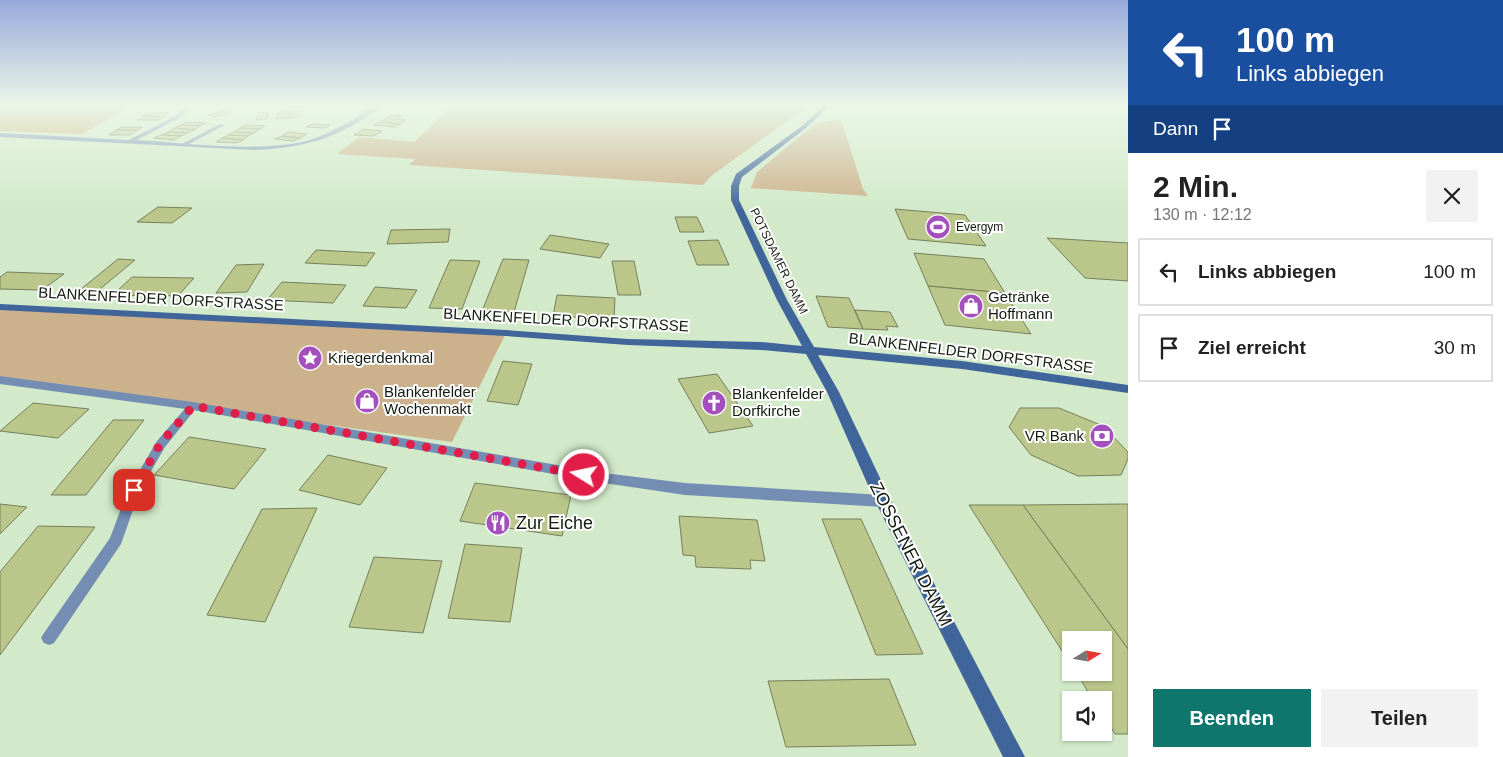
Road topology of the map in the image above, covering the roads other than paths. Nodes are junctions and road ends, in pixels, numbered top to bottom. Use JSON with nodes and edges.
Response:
{"nodes":[{"id":1,"x":94,"y":139,"type":"edge"},
{"id":2,"x":133,"y":139,"type":"edge"},
{"id":3,"x":194,"y":139,"type":"edge"},
{"id":4,"x":317,"y":139,"type":"edge"},
{"id":5,"x":788,"y":139,"type":"edge"},
{"id":6,"x":130,"y":141,"type":"junction"},
{"id":7,"x":185,"y":144,"type":"junction"},
{"id":8,"x":0,"y":307,"type":"edge"},
{"id":9,"x":810,"y":350,"type":"junction"},
{"id":10,"x":0,"y":380,"type":"edge"},
{"id":11,"x":1128,"y":389,"type":"edge"},
{"id":12,"x":193,"y":406,"type":"junction"},
{"id":13,"x":883,"y":501,"type":"junction"},
{"id":14,"x":49,"y":638,"type":"dead end"},
{"id":15,"x":1014,"y":757,"type":"edge"}],
"edges":[{"from":1,"to":6,"type":"street"},
{"from":2,"to":6,"type":"street"},
{"from":3,"to":7,"type":"lane"},
{"from":4,"to":7,"type":"street"},
{"from":5,"to":9,"type":"main road","name":"POTSDAMER DAMM"},
{"from":6,"to":7,"type":"street"},
{"from":8,"to":9,"type":"main road","name":"BLANKENFELDER DORFSTRASSE"},
{"from":9,"to":11,"type":"main road","name":"BLANKENFELDER DORFSTRASSE"},
{"from":9,"to":13,"type":"main road","name":"ZOSSENER DAMM"},
{"from":10,"to":12,"type":"street"},
{"from":12,"to":13,"type":"street"},
{"from":12,"to":14,"type":"lane"},
{"from":13,"to":15,"type":"main road","name":"ZOSSENER DAMM"}]}
